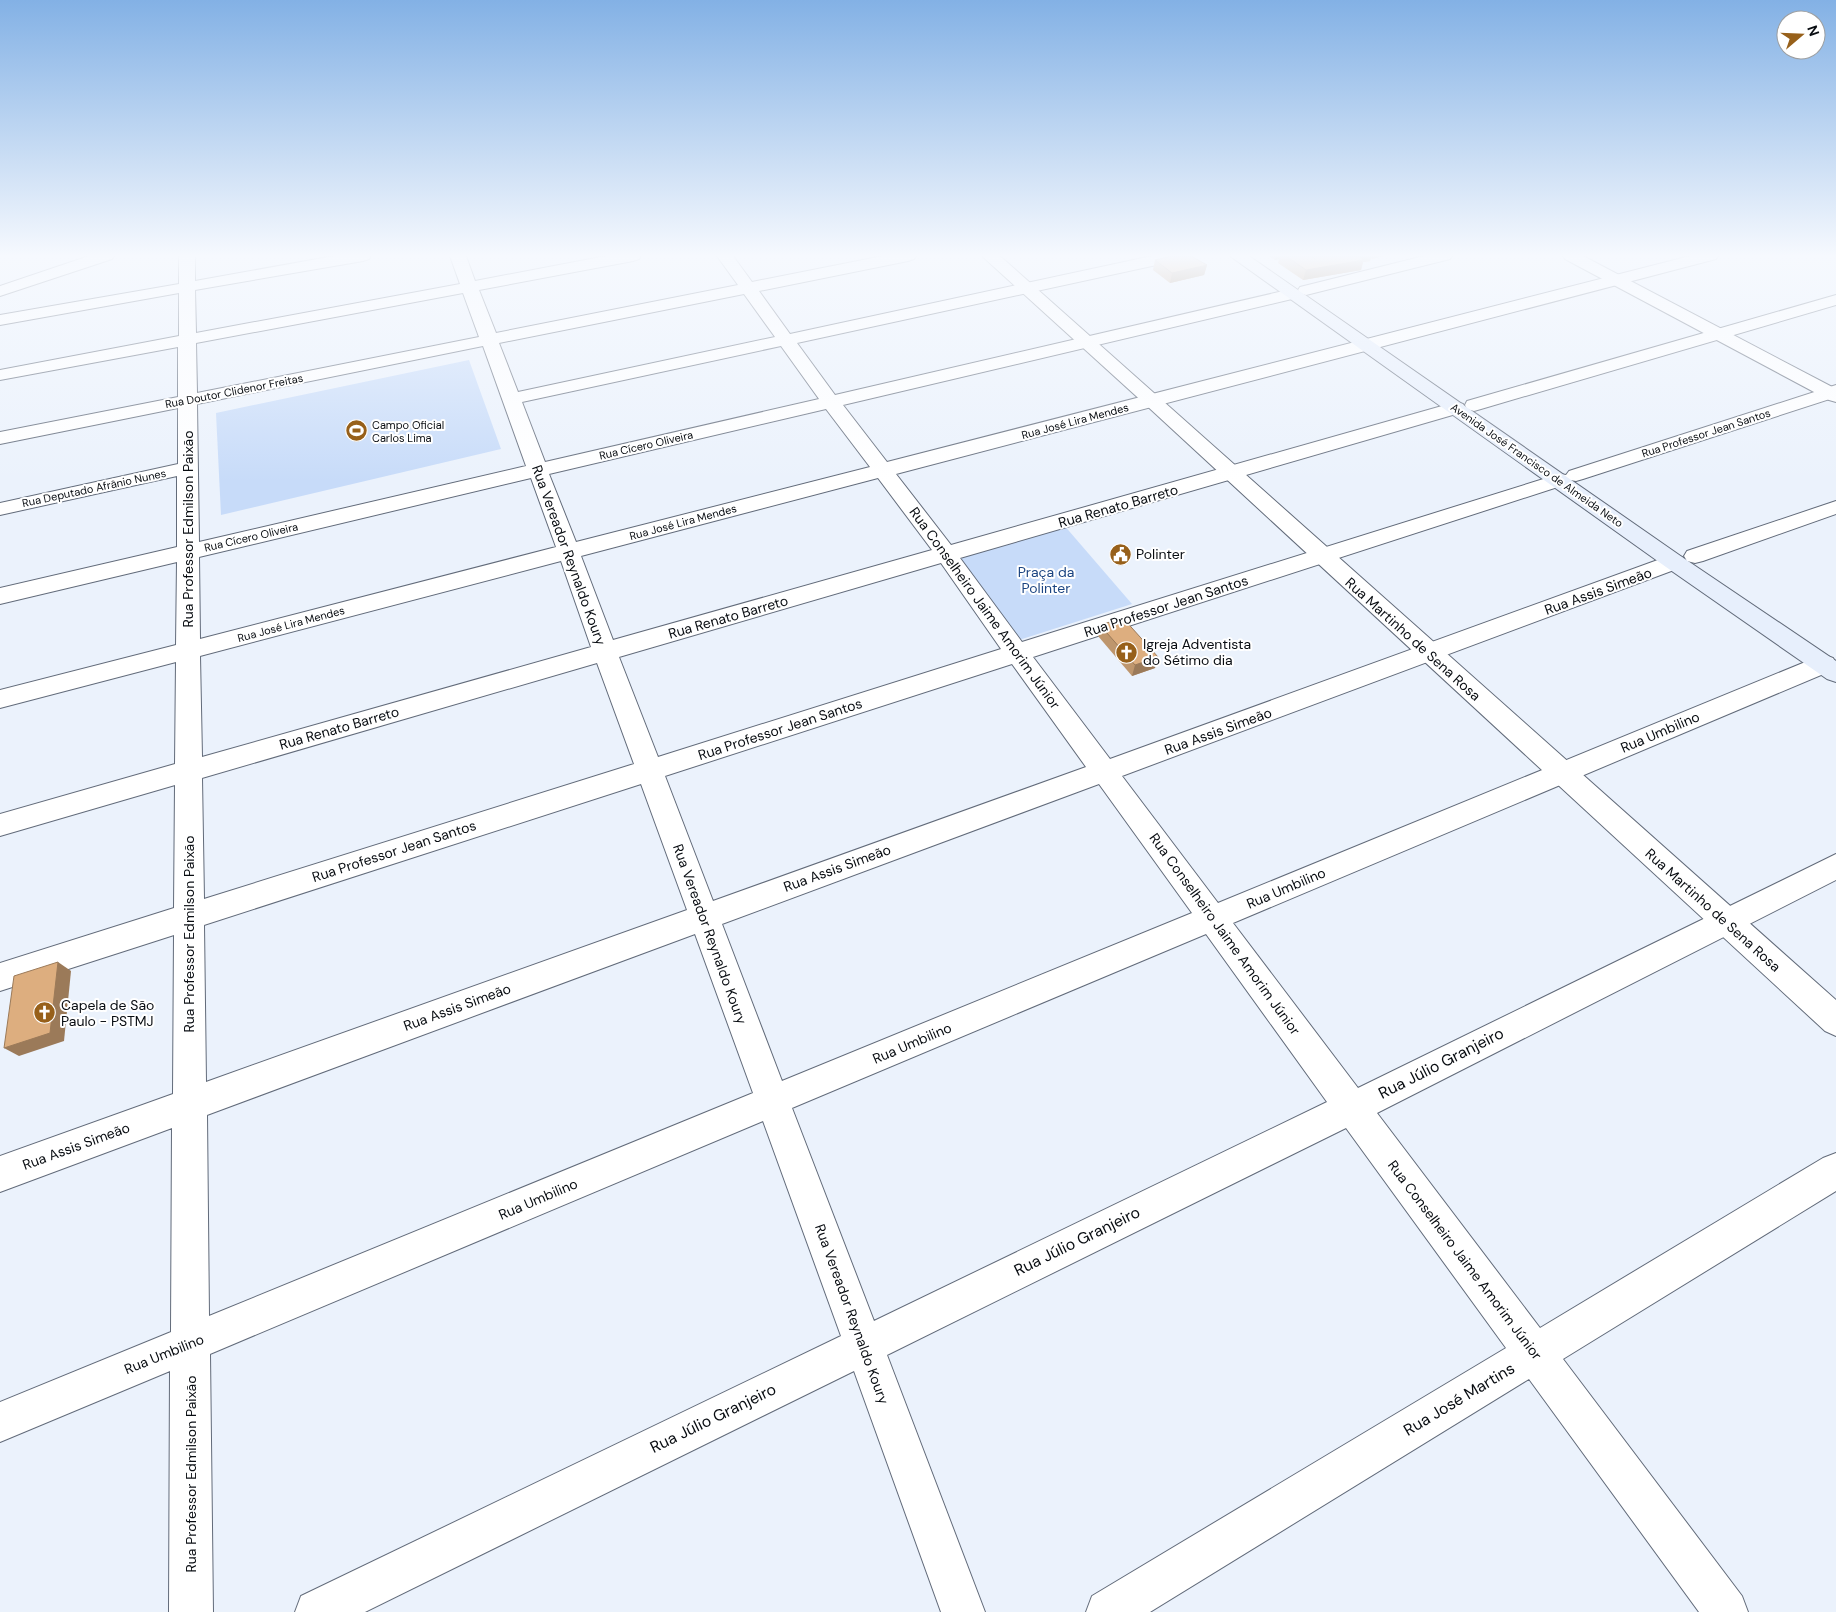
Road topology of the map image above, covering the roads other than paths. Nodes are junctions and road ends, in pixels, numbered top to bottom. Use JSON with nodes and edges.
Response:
{"nodes":[{"id":1,"x":188,"y":331,"type":"edge"},
{"id":2,"x":235,"y":331,"type":"edge"},
{"id":3,"x":486,"y":331,"type":"edge"},
{"id":4,"x":533,"y":331,"type":"edge"},
{"id":5,"x":781,"y":331,"type":"edge"},
{"id":6,"x":832,"y":331,"type":"edge"},
{"id":7,"x":1073,"y":331,"type":"edge"},
{"id":8,"x":1135,"y":331,"type":"edge"},
{"id":9,"x":1356,"y":331,"type":"edge"},
{"id":10,"x":1422,"y":331,"type":"edge"},
{"id":11,"x":1714,"y":331,"type":"edge"},
{"id":12,"x":1729,"y":331,"type":"edge"},
{"id":13,"x":1719,"y":334,"type":"junction"},
{"id":14,"x":188,"y":340,"type":"junction"},
{"id":15,"x":489,"y":340,"type":"junction"},
{"id":16,"x":788,"y":341,"type":"junction"},
{"id":17,"x":1086,"y":343,"type":"junction"},
{"id":18,"x":1374,"y":344,"type":"junction"},
{"id":19,"x":0,"y":375,"type":"edge"},
{"id":20,"x":1834,"y":393,"type":"edge"},
{"id":21,"x":512,"y":399,"type":"junction"},
{"id":22,"x":188,"y":400,"type":"junction"},
{"id":23,"x":1153,"y":401,"type":"junction"},
{"id":24,"x":831,"y":402,"type":"junction"},
{"id":25,"x":1465,"y":407,"type":"junction"},
{"id":26,"x":0,"y":438,"type":"edge"},
{"id":27,"x":188,"y":468,"type":"junction"},
{"id":28,"x":537,"y":469,"type":"junction"},
{"id":29,"x":884,"y":470,"type":"junction"},
{"id":30,"x":1232,"y":473,"type":"junction"},
{"id":31,"x":1568,"y":478,"type":"junction"},
{"id":32,"x":1836,"y":507,"type":"edge"},
{"id":33,"x":0,"y":509,"type":"edge"},
{"id":34,"x":188,"y":552,"type":"junction"},
{"id":35,"x":568,"y":552,"type":"junction"},
{"id":36,"x":947,"y":554,"type":"junction"},
{"id":37,"x":1322,"y":556,"type":"junction"},
{"id":38,"x":1685,"y":559,"type":"junction"},
{"id":39,"x":0,"y":596,"type":"edge"},
{"id":40,"x":188,"y":651,"type":"junction"},
{"id":41,"x":605,"y":652,"type":"junction"},
{"id":42,"x":1017,"y":653,"type":"junction"},
{"id":43,"x":1430,"y":654,"type":"junction"},
{"id":44,"x":1832,"y":663,"type":"edge"},
{"id":45,"x":0,"y":699,"type":"edge"},
{"id":46,"x":649,"y":770,"type":"junction"},
{"id":47,"x":189,"y":771,"type":"junction"},
{"id":48,"x":1105,"y":772,"type":"junction"},
{"id":49,"x":1562,"y":773,"type":"junction"},
{"id":50,"x":0,"y":825,"type":"edge"},
{"id":51,"x":1836,"y":866,"type":"edge"},
{"id":52,"x":704,"y":916,"type":"junction"},
{"id":53,"x":189,"y":917,"type":"junction"},
{"id":54,"x":1213,"y":918,"type":"junction"},
{"id":55,"x":1725,"y":921,"type":"junction"},
{"id":56,"x":0,"y":977,"type":"edge"},
{"id":57,"x":1836,"y":1021,"type":"edge"},
{"id":58,"x":773,"y":1101,"type":"junction"},
{"id":59,"x":190,"y":1105,"type":"junction"},
{"id":60,"x":1352,"y":1108,"type":"junction"},
{"id":61,"x":1836,"y":1171,"type":"edge"},
{"id":62,"x":0,"y":1174,"type":"edge"},
{"id":63,"x":190,"y":1344,"type":"junction"},
{"id":64,"x":863,"y":1345,"type":"junction"},
{"id":65,"x":1535,"y":1353,"type":"junction"},
{"id":66,"x":0,"y":1422,"type":"edge"},
{"id":67,"x":191,"y":1612,"type":"edge"},
{"id":68,"x":317,"y":1612,"type":"edge"},
{"id":69,"x":963,"y":1612,"type":"edge"},
{"id":70,"x":1108,"y":1612,"type":"edge"},
{"id":71,"x":1726,"y":1612,"type":"edge"}],
"edges":[{"from":1,"to":14,"type":"street","name":"Rua Professor Edmilson Paixão"},
{"from":2,"to":14,"type":"street"},
{"from":3,"to":15,"type":"street","name":"Rua Vereador Reynaldo Koury"},
{"from":4,"to":15,"type":"street","name":"Rua Doutor Clidenor Freitas"},
{"from":5,"to":16,"type":"street","name":"Rua Conselheiro Jaime Amorim Júnior"},
{"from":6,"to":16,"type":"street"},
{"from":7,"to":17,"type":"street","name":"Rua Martinho de Sena Rosa"},
{"from":8,"to":17,"type":"street","name":"Rua Cícero Oliveira"},
{"from":9,"to":18,"type":"main road","name":"Avenida José Francisco de Almeida Neto"},
{"from":10,"to":18,"type":"street","name":"Rua José Lira Mendes"},
{"from":11,"to":13,"type":"street"},
{"from":12,"to":13,"type":"street","name":"Rua Renato Barreto"},
{"from":13,"to":20,"type":"street"},
{"from":13,"to":25,"type":"street","name":"Rua Renato Barreto"},
{"from":14,"to":19,"type":"street"},
{"from":14,"to":22,"type":"street","name":"Rua Professor Edmilson Paixão"},
{"from":15,"to":21,"type":"street","name":"Rua Vereador Reynaldo Koury"},
{"from":15,"to":22,"type":"street","name":"Rua Doutor Clidenor Freitas"},
{"from":16,"to":21,"type":"street"},
{"from":16,"to":24,"type":"street","name":"Rua Conselheiro Jaime Amorim Júnior"},
{"from":17,"to":23,"type":"street","name":"Rua Martinho de Sena Rosa"},
{"from":17,"to":24,"type":"street","name":"Rua Cícero Oliveira"},
{"from":18,"to":23,"type":"street","name":"Rua José Lira Mendes"},
{"from":18,"to":25,"type":"main road","name":"Avenida José Francisco de Almeida Neto"},
{"from":20,"to":31,"type":"street","name":"Rua Professor Jean Santos"},
{"from":21,"to":28,"type":"street","name":"Rua Vereador Reynaldo Koury"},
{"from":22,"to":26,"type":"street","name":"Rua Doutor Clidenor Freitas"},
{"from":22,"to":27,"type":"street","name":"Rua Professor Edmilson Paixão"},
{"from":23,"to":29,"type":"street","name":"Rua José Lira Mendes"},
{"from":23,"to":30,"type":"street","name":"Rua Martinho de Sena Rosa"},
{"from":24,"to":28,"type":"street","name":"Rua Cícero Oliveira"},
{"from":24,"to":29,"type":"street","name":"Rua Conselheiro Jaime Amorim Júnior"},
{"from":25,"to":30,"type":"street","name":"Rua Renato Barreto"},
{"from":25,"to":31,"type":"main road","name":"Avenida José Francisco de Almeida Neto"},
{"from":27,"to":33,"type":"street","name":"Rua Deputado Afrânio Nunes"},
{"from":27,"to":34,"type":"street","name":"Rua Professor Edmilson Paixão"},
{"from":28,"to":34,"type":"street","name":"Rua Cícero Oliveira"},
{"from":28,"to":35,"type":"street","name":"Rua Vereador Reynaldo Koury"},
{"from":29,"to":35,"type":"street","name":"Rua José Lira Mendes"},
{"from":29,"to":36,"type":"street","name":"Rua Conselheiro Jaime Amorim Júnior"},
{"from":30,"to":36,"type":"street","name":"Rua Renato Barreto"},
{"from":30,"to":37,"type":"street","name":"Rua Martinho de Sena Rosa"},
{"from":31,"to":37,"type":"street","name":"Rua Professor Jean Santos"},
{"from":31,"to":38,"type":"main road","name":"Avenida José Francisco de Almeida Neto"},
{"from":32,"to":38,"type":"street","name":"Rua Assis Simeão"},
{"from":34,"to":39,"type":"street","name":"Rua Cícero Oliveira"},
{"from":34,"to":40,"type":"street","name":"Rua Professor Edmilson Paixão"},
{"from":35,"to":40,"type":"street","name":"Rua José Lira Mendes"},
{"from":35,"to":41,"type":"street","name":"Rua Vereador Reynaldo Koury"},
{"from":36,"to":41,"type":"street","name":"Rua Renato Barreto"},
{"from":36,"to":42,"type":"street","name":"Rua Conselheiro Jaime Amorim Júnior"},
{"from":37,"to":42,"type":"street","name":"Rua Professor Jean Santos"},
{"from":37,"to":43,"type":"street","name":"Rua Martinho de Sena Rosa"},
{"from":38,"to":43,"type":"street","name":"Rua Assis Simeão"},
{"from":38,"to":44,"type":"main road","name":"Avenida José Francisco de Almeida Neto"},
{"from":40,"to":45,"type":"street","name":"Rua José Lira Mendes"},
{"from":40,"to":47,"type":"street","name":"Rua Professor Edmilson Paixão"},
{"from":41,"to":46,"type":"street","name":"Rua Vereador Reynaldo Koury"},
{"from":41,"to":47,"type":"street","name":"Rua Renato Barreto"},
{"from":42,"to":46,"type":"street","name":"Rua Professor Jean Santos"},
{"from":42,"to":48,"type":"street","name":"Rua Conselheiro Jaime Amorim Júnior"},
{"from":43,"to":48,"type":"street","name":"Rua Assis Simeão"},
{"from":43,"to":49,"type":"street","name":"Rua Martinho de Sena Rosa"},
{"from":44,"to":49,"type":"street","name":"Rua Umbilino"},
{"from":46,"to":52,"type":"street","name":"Rua Vereador Reynaldo Koury"},
{"from":46,"to":53,"type":"street","name":"Rua Professor Jean Santos"},
{"from":47,"to":50,"type":"street","name":"Rua Renato Barreto"},
{"from":47,"to":53,"type":"street","name":"Rua Professor Edmilson Paixão"},
{"from":48,"to":52,"type":"street","name":"Rua Assis Simeão"},
{"from":48,"to":54,"type":"street","name":"Rua Conselheiro Jaime Amorim Júnior"},
{"from":49,"to":54,"type":"street","name":"Rua Umbilino"},
{"from":49,"to":55,"type":"street","name":"Rua Martinho de Sena Rosa"},
{"from":51,"to":55,"type":"street","name":"Rua Júlio Granjeiro"},
{"from":52,"to":58,"type":"street","name":"Rua Vereador Reynaldo Koury"},
{"from":52,"to":59,"type":"street","name":"Rua Assis Simeão"},
{"from":53,"to":56,"type":"street","name":"Rua Professor Jean Santos"},
{"from":53,"to":59,"type":"street","name":"Rua Professor Edmilson Paixão"},
{"from":54,"to":58,"type":"street","name":"Rua Umbilino"},
{"from":54,"to":60,"type":"street","name":"Rua Conselheiro Jaime Amorim Júnior"},
{"from":55,"to":57,"type":"street","name":"Rua Martinho de Sena Rosa"},
{"from":55,"to":60,"type":"street","name":"Rua Júlio Granjeiro"},
{"from":58,"to":63,"type":"street","name":"Rua Umbilino"},
{"from":58,"to":64,"type":"street","name":"Rua Vereador Reynaldo Koury"},
{"from":59,"to":62,"type":"street","name":"Rua Assis Simeão"},
{"from":59,"to":63,"type":"street","name":"Rua Professor Edmilson Paixão"},
{"from":60,"to":64,"type":"street","name":"Rua Júlio Granjeiro"},
{"from":60,"to":65,"type":"street","name":"Rua Conselheiro Jaime Amorim Júnior"},
{"from":61,"to":65,"type":"street","name":"Rua José Martins"},
{"from":63,"to":66,"type":"street","name":"Rua Umbilino"},
{"from":63,"to":67,"type":"street","name":"Rua Professor Edmilson Paixão"},
{"from":64,"to":68,"type":"street","name":"Rua Júlio Granjeiro"},
{"from":64,"to":69,"type":"street","name":"Rua Vereador Reynaldo Koury"},
{"from":65,"to":70,"type":"street","name":"Rua José Martins"},
{"from":65,"to":71,"type":"street","name":"Rua Conselheiro Jaime Amorim Júnior"}]}
